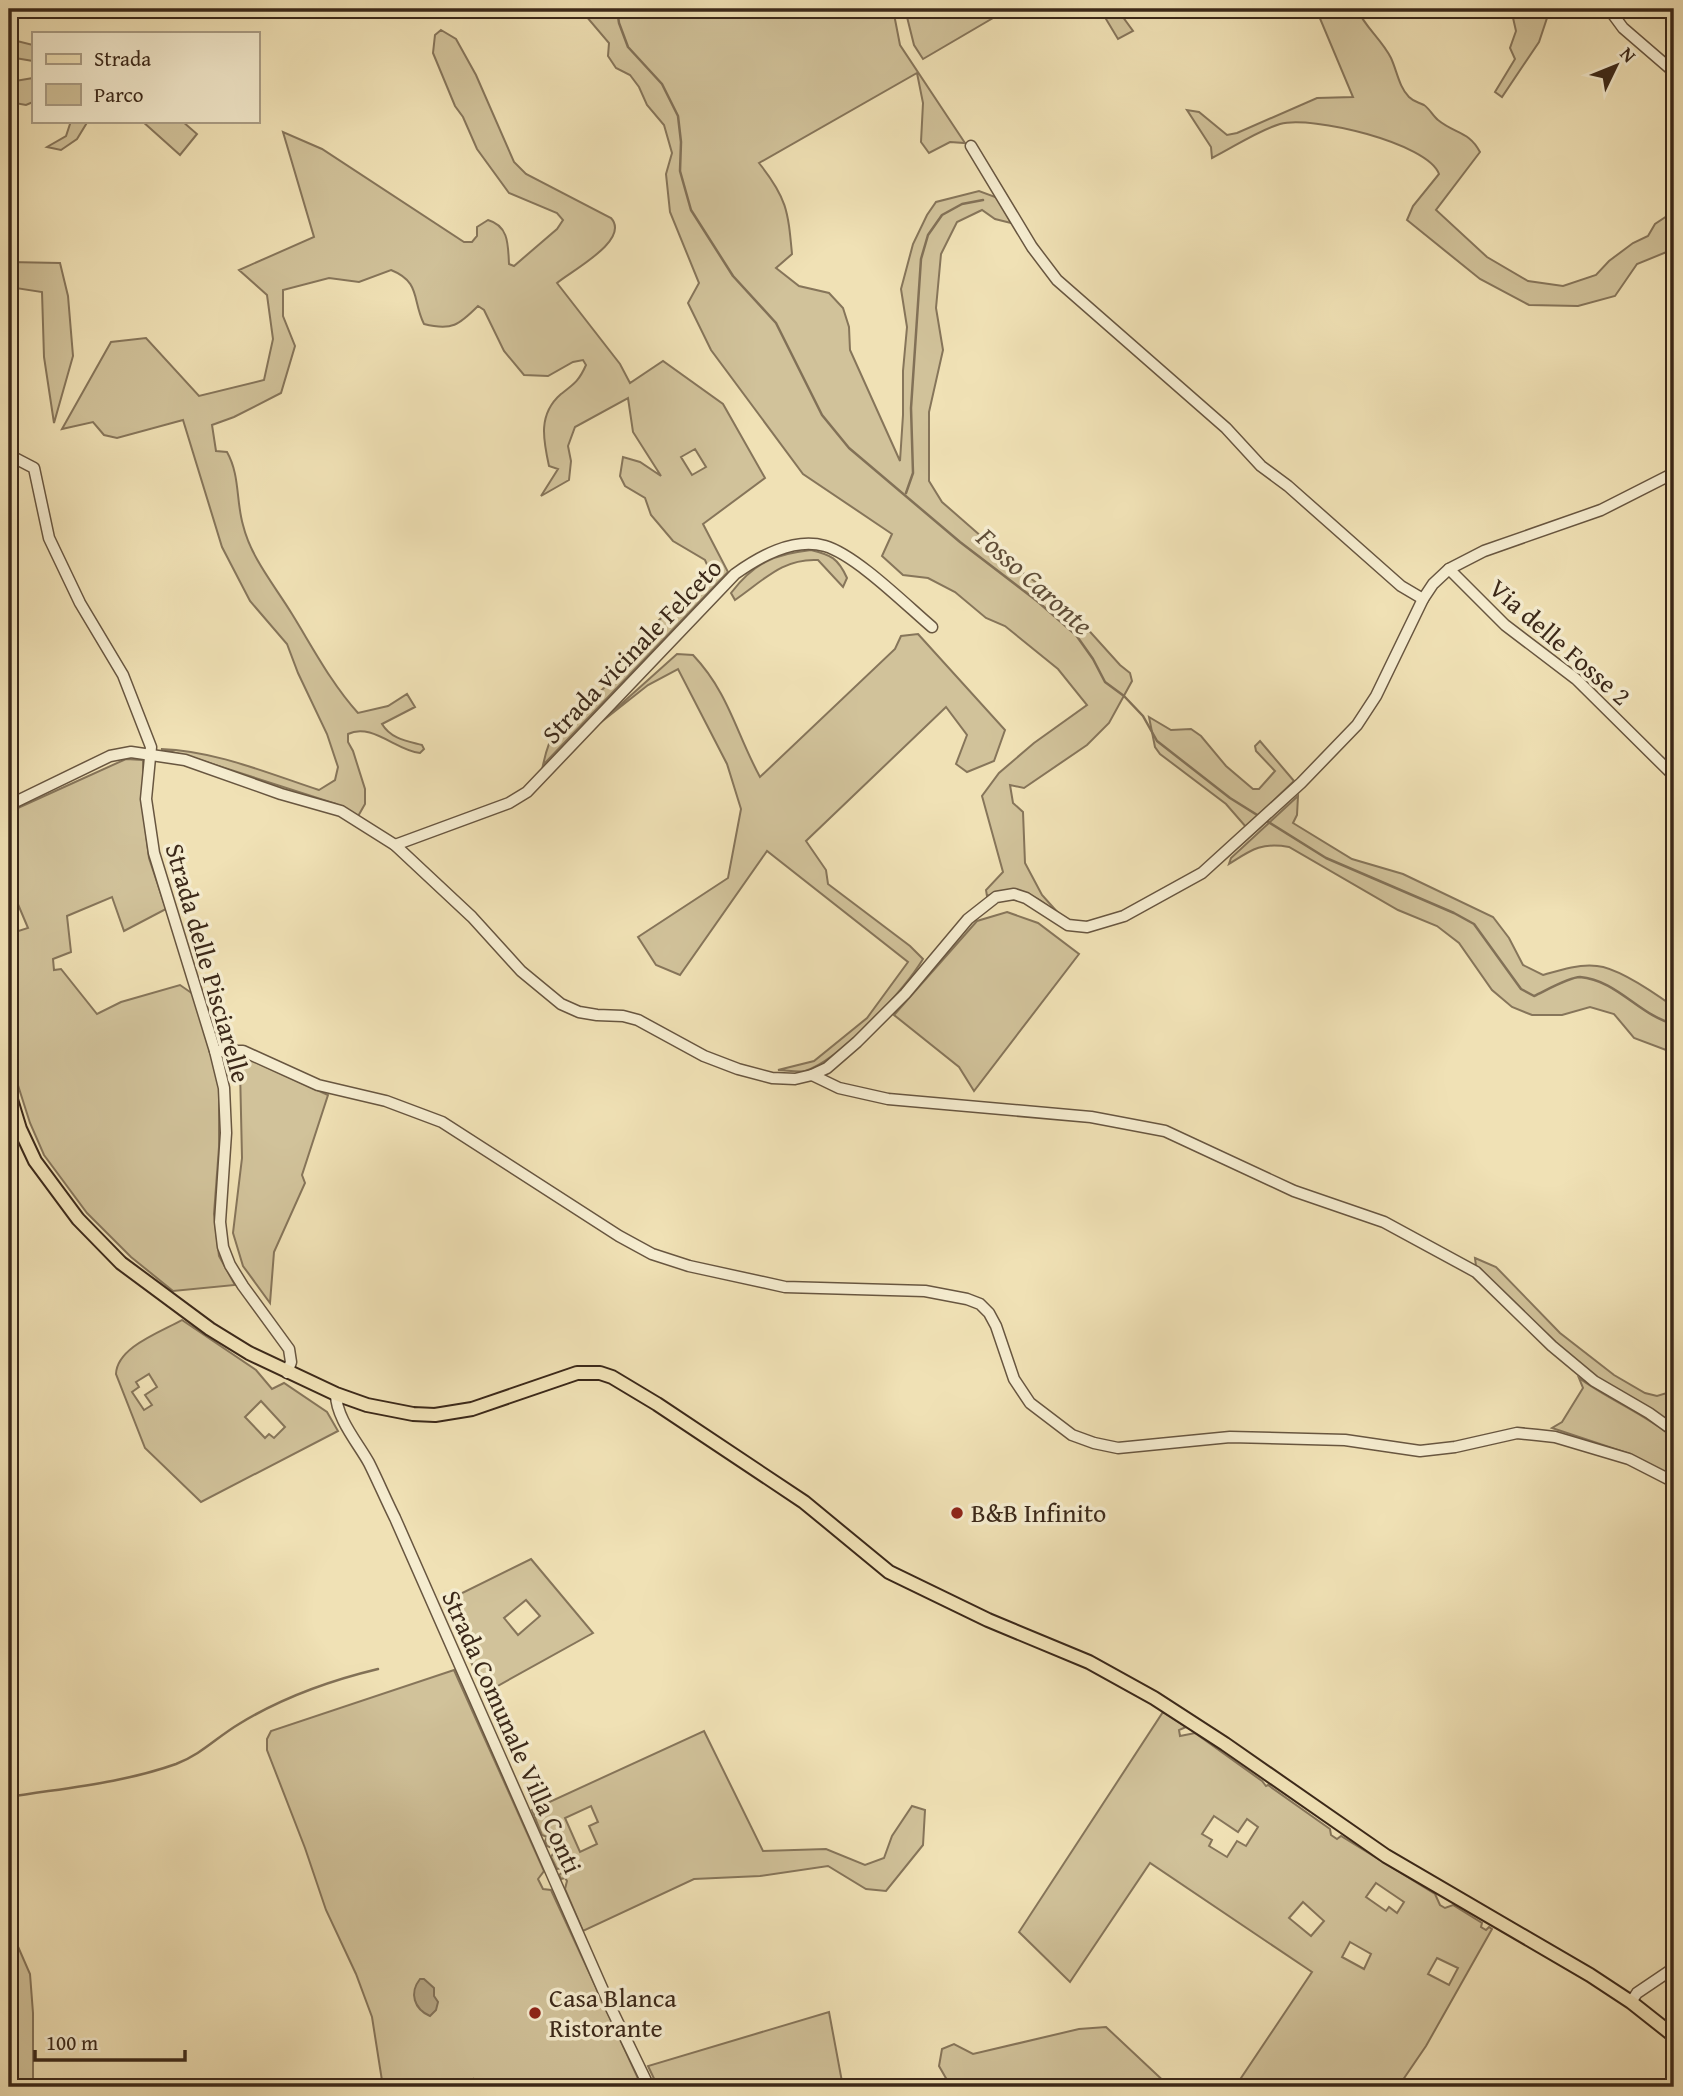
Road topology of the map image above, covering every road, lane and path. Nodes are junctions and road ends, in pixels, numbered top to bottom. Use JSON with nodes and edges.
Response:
{"nodes":[{"id":1,"x":1609,"y":9,"type":"edge"},
{"id":2,"x":1674,"y":72,"type":"edge"},
{"id":3,"x":971,"y":146,"type":"dead end"},
{"id":4,"x":9,"y":455,"type":"edge"},
{"id":5,"x":1674,"y":473,"type":"edge"},
{"id":6,"x":1450,"y":569,"type":"junction"},
{"id":7,"x":1423,"y":599,"type":"junction"},
{"id":8,"x":932,"y":627,"type":"dead end"},
{"id":9,"x":152,"y":754,"type":"junction"},
{"id":10,"x":1674,"y":775,"type":"edge"},
{"id":11,"x":9,"y":805,"type":"edge"},
{"id":12,"x":395,"y":845,"type":"junction"},
{"id":13,"x":215,"y":1051,"type":"junction"},
{"id":14,"x":812,"y":1075,"type":"junction"},
{"id":15,"x":9,"y":1093,"type":"edge"},
{"id":16,"x":287,"y":1373,"type":"junction"},
{"id":17,"x":337,"y":1394,"type":"junction"},
{"id":18,"x":1674,"y":1431,"type":"edge"},
{"id":19,"x":1674,"y":1482,"type":"edge"},
{"id":20,"x":1674,"y":1968,"type":"edge"},
{"id":21,"x":1630,"y":2001,"type":"junction"},
{"id":22,"x":1674,"y":2036,"type":"edge"},
{"id":23,"x":649,"y":2087,"type":"edge"}],
"edges":[{"from":1,"to":2,"type":"street"},
{"from":3,"to":7,"type":"street"},
{"from":4,"to":9,"type":"street","name":"Strada delle Pisciarelle"},
{"from":5,"to":6,"type":"street"},
{"from":6,"to":7,"type":"street"},
{"from":6,"to":10,"type":"street","name":"Via delle Fosse 2"},
{"from":7,"to":14,"type":"street"},
{"from":8,"to":12,"type":"street","name":"Strada vicinale Felceto"},
{"from":9,"to":11,"type":"street"},
{"from":9,"to":12,"type":"street"},
{"from":9,"to":13,"type":"street","name":"Strada delle Pisciarelle"},
{"from":12,"to":14,"type":"street"},
{"from":13,"to":16,"type":"street","name":"Strada delle Pisciarelle"},
{"from":13,"to":19,"type":"street"},
{"from":14,"to":18,"type":"street"},
{"from":15,"to":16,"type":"main road"},
{"from":16,"to":17,"type":"main road"},
{"from":17,"to":21,"type":"main road"},
{"from":17,"to":23,"type":"street","name":"Strada Comunale Villa Conti"},
{"from":20,"to":21,"type":"street"},
{"from":21,"to":22,"type":"main road"}]}
